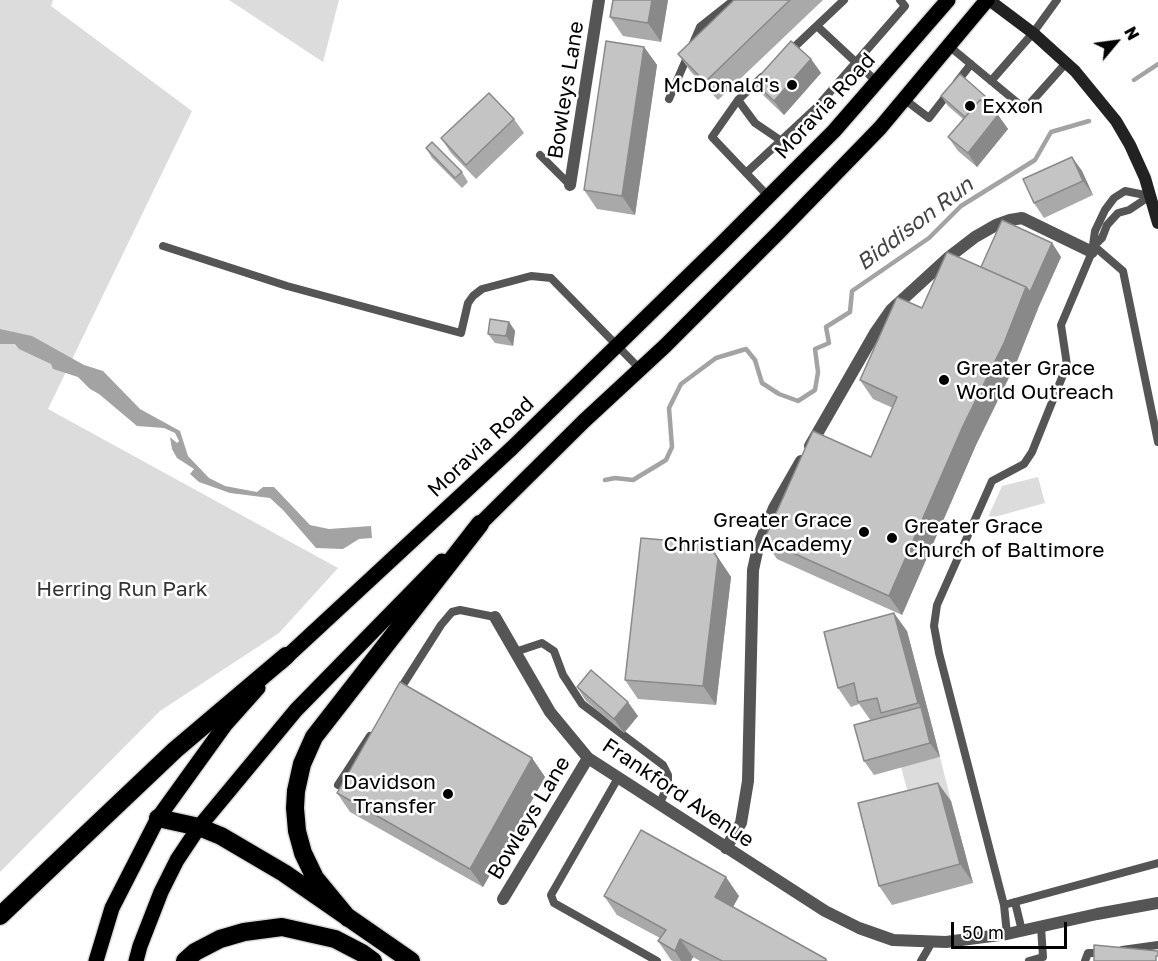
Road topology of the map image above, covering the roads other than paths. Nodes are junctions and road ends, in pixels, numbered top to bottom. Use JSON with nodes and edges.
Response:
{"nodes":[{"id":1,"x":600,"y":0,"type":"edge"},
{"id":2,"x":734,"y":0,"type":"edge"},
{"id":3,"x":844,"y":0,"type":"edge"},
{"id":4,"x":900,"y":0,"type":"edge"},
{"id":5,"x":948,"y":0,"type":"edge"},
{"id":6,"x":988,"y":0,"type":"edge"},
{"id":7,"x":1057,"y":0,"type":"edge"},
{"id":8,"x":817,"y":26,"type":"junction"},
{"id":9,"x":1033,"y":33,"type":"junction"},
{"id":10,"x":949,"y":46,"type":"junction"},
{"id":11,"x":784,"y":56,"type":"edge"},
{"id":12,"x":856,"y":62,"type":"junction"},
{"id":13,"x":1066,"y":63,"type":"junction"},
{"id":14,"x":971,"y":64,"type":"junction"},
{"id":15,"x":768,"y":71,"type":"edge"},
{"id":16,"x":991,"y":81,"type":"junction"},
{"id":17,"x":877,"y":82,"type":"junction"},
{"id":18,"x":669,"y":99,"type":"dead end"},
{"id":19,"x":904,"y":99,"type":"junction"},
{"id":20,"x":738,"y":100,"type":"junction"},
{"id":21,"x":780,"y":140,"type":"junction"},
{"id":22,"x":540,"y":155,"type":"dead end"},
{"id":23,"x":747,"y":173,"type":"junction"},
{"id":24,"x":570,"y":185,"type":"joint"},
{"id":25,"x":1154,"y":195,"type":"edge"},
{"id":26,"x":768,"y":196,"type":"junction"},
{"id":27,"x":1158,"y":223,"type":"edge"},
{"id":28,"x":163,"y":246,"type":"dead end"},
{"id":29,"x":1093,"y":249,"type":"junction"},
{"id":30,"x":618,"y":345,"type":"junction"},
{"id":31,"x":640,"y":369,"type":"junction"},
{"id":32,"x":1158,"y":442,"type":"edge"},
{"id":33,"x":480,"y":524,"type":"junction"},
{"id":34,"x":495,"y":617,"type":"joint"},
{"id":35,"x":515,"y":652,"type":"junction"},
{"id":36,"x":286,"y":656,"type":"junction"},
{"id":37,"x":393,"y":701,"type":"edge"},
{"id":38,"x":374,"y":729,"type":"edge"},
{"id":39,"x":588,"y":758,"type":"junction"},
{"id":40,"x":618,"y":778,"type":"junction"},
{"id":41,"x":338,"y":784,"type":"dead end"},
{"id":42,"x":659,"y":805,"type":"junction"},
{"id":43,"x":158,"y":818,"type":"junction"},
{"id":44,"x":199,"y":827,"type":"junction"},
{"id":45,"x":726,"y":849,"type":"junction"},
{"id":46,"x":1158,"y":863,"type":"edge"},
{"id":47,"x":503,"y":899,"type":"dead end"},
{"id":48,"x":1015,"y":902,"type":"junction"},
{"id":49,"x":1158,"y":903,"type":"edge"},
{"id":50,"x":1004,"y":904,"type":"junction"},
{"id":51,"x":0,"y":916,"type":"edge"},
{"id":52,"x":348,"y":918,"type":"junction"},
{"id":53,"x":1041,"y":927,"type":"junction"},
{"id":54,"x":1022,"y":930,"type":"junction"},
{"id":55,"x":1007,"y":934,"type":"junction"},
{"id":56,"x":932,"y":942,"type":"junction"},
{"id":57,"x":1158,"y":945,"type":"edge"},
{"id":58,"x":1115,"y":951,"type":"edge"},
{"id":59,"x":1105,"y":953,"type":"edge"},
{"id":60,"x":96,"y":961,"type":"edge"},
{"id":61,"x":136,"y":961,"type":"edge"},
{"id":62,"x":185,"y":961,"type":"edge"},
{"id":63,"x":373,"y":961,"type":"edge"},
{"id":64,"x":411,"y":961,"type":"edge"},
{"id":65,"x":657,"y":961,"type":"edge"},
{"id":66,"x":921,"y":961,"type":"edge"},
{"id":67,"x":1029,"y":961,"type":"edge"},
{"id":68,"x":1085,"y":961,"type":"edge"}],
"edges":[{"from":1,"to":24,"type":"street","name":"Bowleys Lane"},
{"from":2,"to":18,"type":"lane"},
{"from":3,"to":8,"type":"lane"},
{"from":4,"to":12,"type":"lane"},
{"from":5,"to":17,"type":"main road","name":"Moravia Road"},
{"from":6,"to":9,"type":"main road"},
{"from":6,"to":10,"type":"main road"},
{"from":7,"to":9,"type":"lane"},
{"from":8,"to":11,"type":"lane"},
{"from":8,"to":12,"type":"lane"},
{"from":9,"to":13,"type":"main road"},
{"from":9,"to":16,"type":"lane"},
{"from":10,"to":14,"type":"lane"},
{"from":10,"to":19,"type":"main road"},
{"from":12,"to":17,"type":"lane"},
{"from":12,"to":21,"type":"lane"},
{"from":13,"to":16,"type":"lane"},
{"from":13,"to":25,"type":"main road"},
{"from":14,"to":16,"type":"lane"},
{"from":14,"to":19,"type":"lane"},
{"from":15,"to":20,"type":"lane"},
{"from":17,"to":26,"type":"main road","name":"Moravia Road"},
{"from":19,"to":31,"type":"main road"},
{"from":20,"to":21,"type":"lane"},
{"from":20,"to":23,"type":"lane"},
{"from":21,"to":23,"type":"lane"},
{"from":22,"to":24,"type":"lane"},
{"from":23,"to":26,"type":"lane"},
{"from":25,"to":27,"type":"main road"},
{"from":25,"to":29,"type":"lane"},
{"from":25,"to":29,"type":"lane"},
{"from":26,"to":30,"type":"main road","name":"Moravia Road"},
{"from":28,"to":30,"type":"lane"},
{"from":29,"to":32,"type":"lane"},
{"from":29,"to":45,"type":"street"},
{"from":29,"to":50,"type":"lane"},
{"from":30,"to":31,"type":"lane"},
{"from":30,"to":36,"type":"main road","name":"Moravia Road"},
{"from":31,"to":33,"type":"main road"},
{"from":33,"to":44,"type":"main road"},
{"from":33,"to":52,"type":"highway"},
{"from":34,"to":35,"type":"street","name":"Frankford Avenue"},
{"from":34,"to":37,"type":"lane"},
{"from":35,"to":39,"type":"street","name":"Frankford Avenue"},
{"from":35,"to":42,"type":"lane"},
{"from":36,"to":43,"type":"main road","name":"Moravia Road"},
{"from":36,"to":51,"type":"highway"},
{"from":38,"to":41,"type":"lane"},
{"from":39,"to":40,"type":"street","name":"Frankford Avenue"},
{"from":39,"to":47,"type":"street","name":"Bowleys Lane"},
{"from":40,"to":42,"type":"street","name":"Frankford Avenue"},
{"from":40,"to":65,"type":"lane"},
{"from":42,"to":45,"type":"street","name":"Frankford Avenue"},
{"from":43,"to":44,"type":"highway"},
{"from":43,"to":60,"type":"main road","name":"Moravia Road"},
{"from":44,"to":52,"type":"highway"},
{"from":44,"to":61,"type":"main road"},
{"from":45,"to":56,"type":"street","name":"Frankford Avenue"},
{"from":46,"to":48,"type":"lane"},
{"from":48,"to":50,"type":"lane"},
{"from":48,"to":54,"type":"lane"},
{"from":49,"to":53,"type":"street","name":"Frankford Avenue"},
{"from":50,"to":55,"type":"lane"},
{"from":52,"to":64,"type":"highway"},
{"from":53,"to":54,"type":"street","name":"Frankford Avenue"},
{"from":53,"to":67,"type":"lane"},
{"from":54,"to":55,"type":"street","name":"Frankford Avenue"},
{"from":55,"to":56,"type":"street","name":"Frankford Avenue"},
{"from":56,"to":66,"type":"lane"},
{"from":57,"to":58,"type":"lane"},
{"from":59,"to":68,"type":"lane"},
{"from":62,"to":63,"type":"highway"}]}
